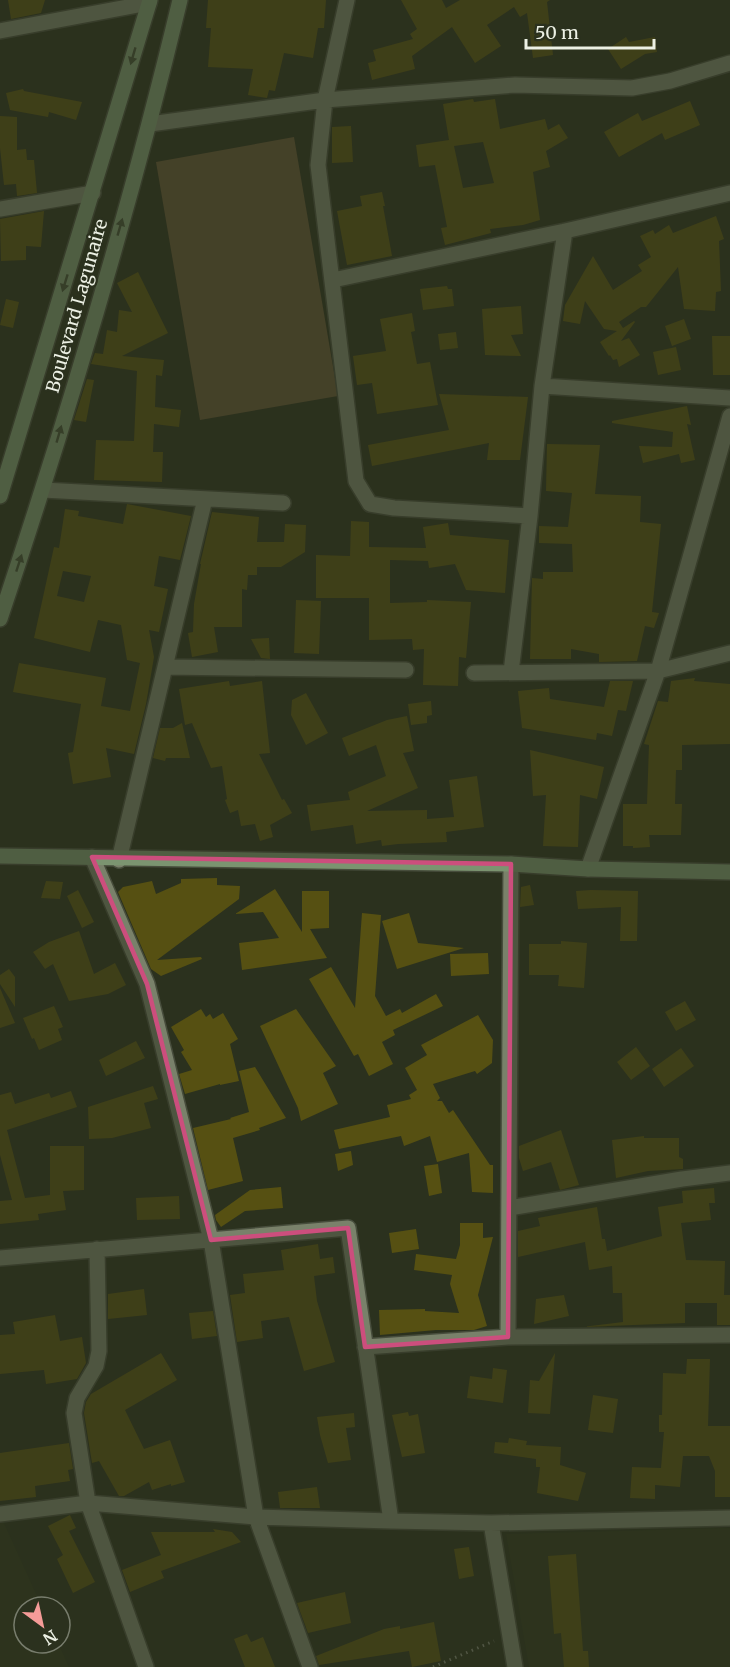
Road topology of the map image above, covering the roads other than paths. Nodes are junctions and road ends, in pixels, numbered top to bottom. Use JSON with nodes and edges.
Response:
{"nodes":[{"id":1,"x":180,"y":0,"type":"edge"},
{"id":2,"x":347,"y":0,"type":"edge"},
{"id":3,"x":149,"y":2,"type":"edge"},
{"id":4,"x":0,"y":31,"type":"edge"},
{"id":5,"x":730,"y":63,"type":"edge"},
{"id":6,"x":325,"y":100,"type":"junction"},
{"id":7,"x":150,"y":124,"type":"junction"},
{"id":8,"x":93,"y":193,"type":"junction"},
{"id":9,"x":730,"y":193,"type":"edge"},
{"id":10,"x":0,"y":209,"type":"edge"},
{"id":11,"x":565,"y":231,"type":"junction"},
{"id":12,"x":333,"y":280,"type":"junction"},
{"id":13,"x":542,"y":386,"type":"junction"},
{"id":14,"x":730,"y":398,"type":"edge"},
{"id":15,"x":730,"y":416,"type":"edge"},
{"id":16,"x":43,"y":490,"type":"junction"},
{"id":17,"x":0,"y":496,"type":"edge"},
{"id":18,"x":205,"y":499,"type":"junction"},
{"id":19,"x":284,"y":503,"type":"dead end"},
{"id":20,"x":530,"y":516,"type":"junction"},
{"id":21,"x":0,"y":619,"type":"edge"},
{"id":22,"x":730,"y":653,"type":"edge"},
{"id":23,"x":165,"y":667,"type":"junction"},
{"id":24,"x":406,"y":670,"type":"dead end"},
{"id":25,"x":658,"y":671,"type":"junction"},
{"id":26,"x":511,"y":672,"type":"junction"},
{"id":27,"x":474,"y":673,"type":"dead end"},
{"id":28,"x":0,"y":856,"type":"edge"},
{"id":29,"x":92,"y":857,"type":"junction"},
{"id":30,"x":119,"y":860,"type":"junction"},
{"id":31,"x":511,"y":864,"type":"junction"},
{"id":32,"x":588,"y":869,"type":"junction"},
{"id":33,"x":730,"y":872,"type":"edge"},
{"id":34,"x":730,"y":1173,"type":"edge"},
{"id":35,"x":509,"y":1208,"type":"junction"},
{"id":36,"x":211,"y":1240,"type":"junction"},
{"id":37,"x":97,"y":1249,"type":"junction"},
{"id":38,"x":0,"y":1258,"type":"edge"},
{"id":39,"x":730,"y":1335,"type":"edge"},
{"id":40,"x":508,"y":1337,"type":"junction"},
{"id":41,"x":365,"y":1347,"type":"junction"},
{"id":42,"x":88,"y":1503,"type":"junction"},
{"id":43,"x":0,"y":1514,"type":"edge"},
{"id":44,"x":256,"y":1517,"type":"junction"},
{"id":45,"x":730,"y":1518,"type":"edge"},
{"id":46,"x":391,"y":1521,"type":"junction"},
{"id":47,"x":491,"y":1523,"type":"junction"},
{"id":48,"x":146,"y":1667,"type":"edge"},
{"id":49,"x":310,"y":1667,"type":"edge"},
{"id":50,"x":515,"y":1667,"type":"edge"}],
"edges":[{"from":1,"to":7,"type":"main road","name":"Boulevard Lagunaire"},
{"from":2,"to":6,"type":"street"},
{"from":3,"to":4,"type":"street"},
{"from":3,"to":8,"type":"main road","name":"Boulevard Lagunaire","one_way":true},
{"from":5,"to":6,"type":"street"},
{"from":6,"to":7,"type":"street"},
{"from":6,"to":12,"type":"street"},
{"from":16,"to":7,"type":"main road","name":"Boulevard Lagunaire","one_way":true},
{"from":8,"to":10,"type":"street"},
{"from":8,"to":17,"type":"main road","name":"Boulevard Lagunaire","one_way":true},
{"from":9,"to":11,"type":"street"},
{"from":11,"to":12,"type":"street"},
{"from":11,"to":13,"type":"street"},
{"from":12,"to":20,"type":"street"},
{"from":13,"to":14,"type":"street"},
{"from":13,"to":20,"type":"street"},
{"from":15,"to":25,"type":"street"},
{"from":16,"to":18,"type":"street"},
{"from":21,"to":16,"type":"main road","name":"Boulevard Lagunaire","one_way":true},
{"from":18,"to":19,"type":"street"},
{"from":18,"to":23,"type":"street"},
{"from":20,"to":26,"type":"street"},
{"from":22,"to":25,"type":"street"},
{"from":23,"to":24,"type":"street"},
{"from":23,"to":30,"type":"street"},
{"from":25,"to":26,"type":"street"},
{"from":25,"to":32,"type":"street"},
{"from":26,"to":27,"type":"street"},
{"from":28,"to":29,"type":"main road"},
{"from":29,"to":30,"type":"main road"},
{"from":29,"to":36,"type":"street"},
{"from":30,"to":31,"type":"main road"},
{"from":31,"to":32,"type":"main road"},
{"from":31,"to":35,"type":"street"},
{"from":32,"to":33,"type":"main road"},
{"from":34,"to":35,"type":"street"},
{"from":35,"to":40,"type":"street"},
{"from":36,"to":37,"type":"street"},
{"from":36,"to":41,"type":"street"},
{"from":36,"to":44,"type":"street"},
{"from":37,"to":38,"type":"street"},
{"from":37,"to":42,"type":"street"},
{"from":39,"to":40,"type":"street"},
{"from":40,"to":41,"type":"street"},
{"from":41,"to":46,"type":"street"},
{"from":42,"to":43,"type":"street"},
{"from":42,"to":44,"type":"street"},
{"from":42,"to":48,"type":"street"},
{"from":44,"to":46,"type":"street"},
{"from":44,"to":49,"type":"street"},
{"from":45,"to":47,"type":"street"},
{"from":46,"to":47,"type":"street"},
{"from":47,"to":50,"type":"street"}]}
